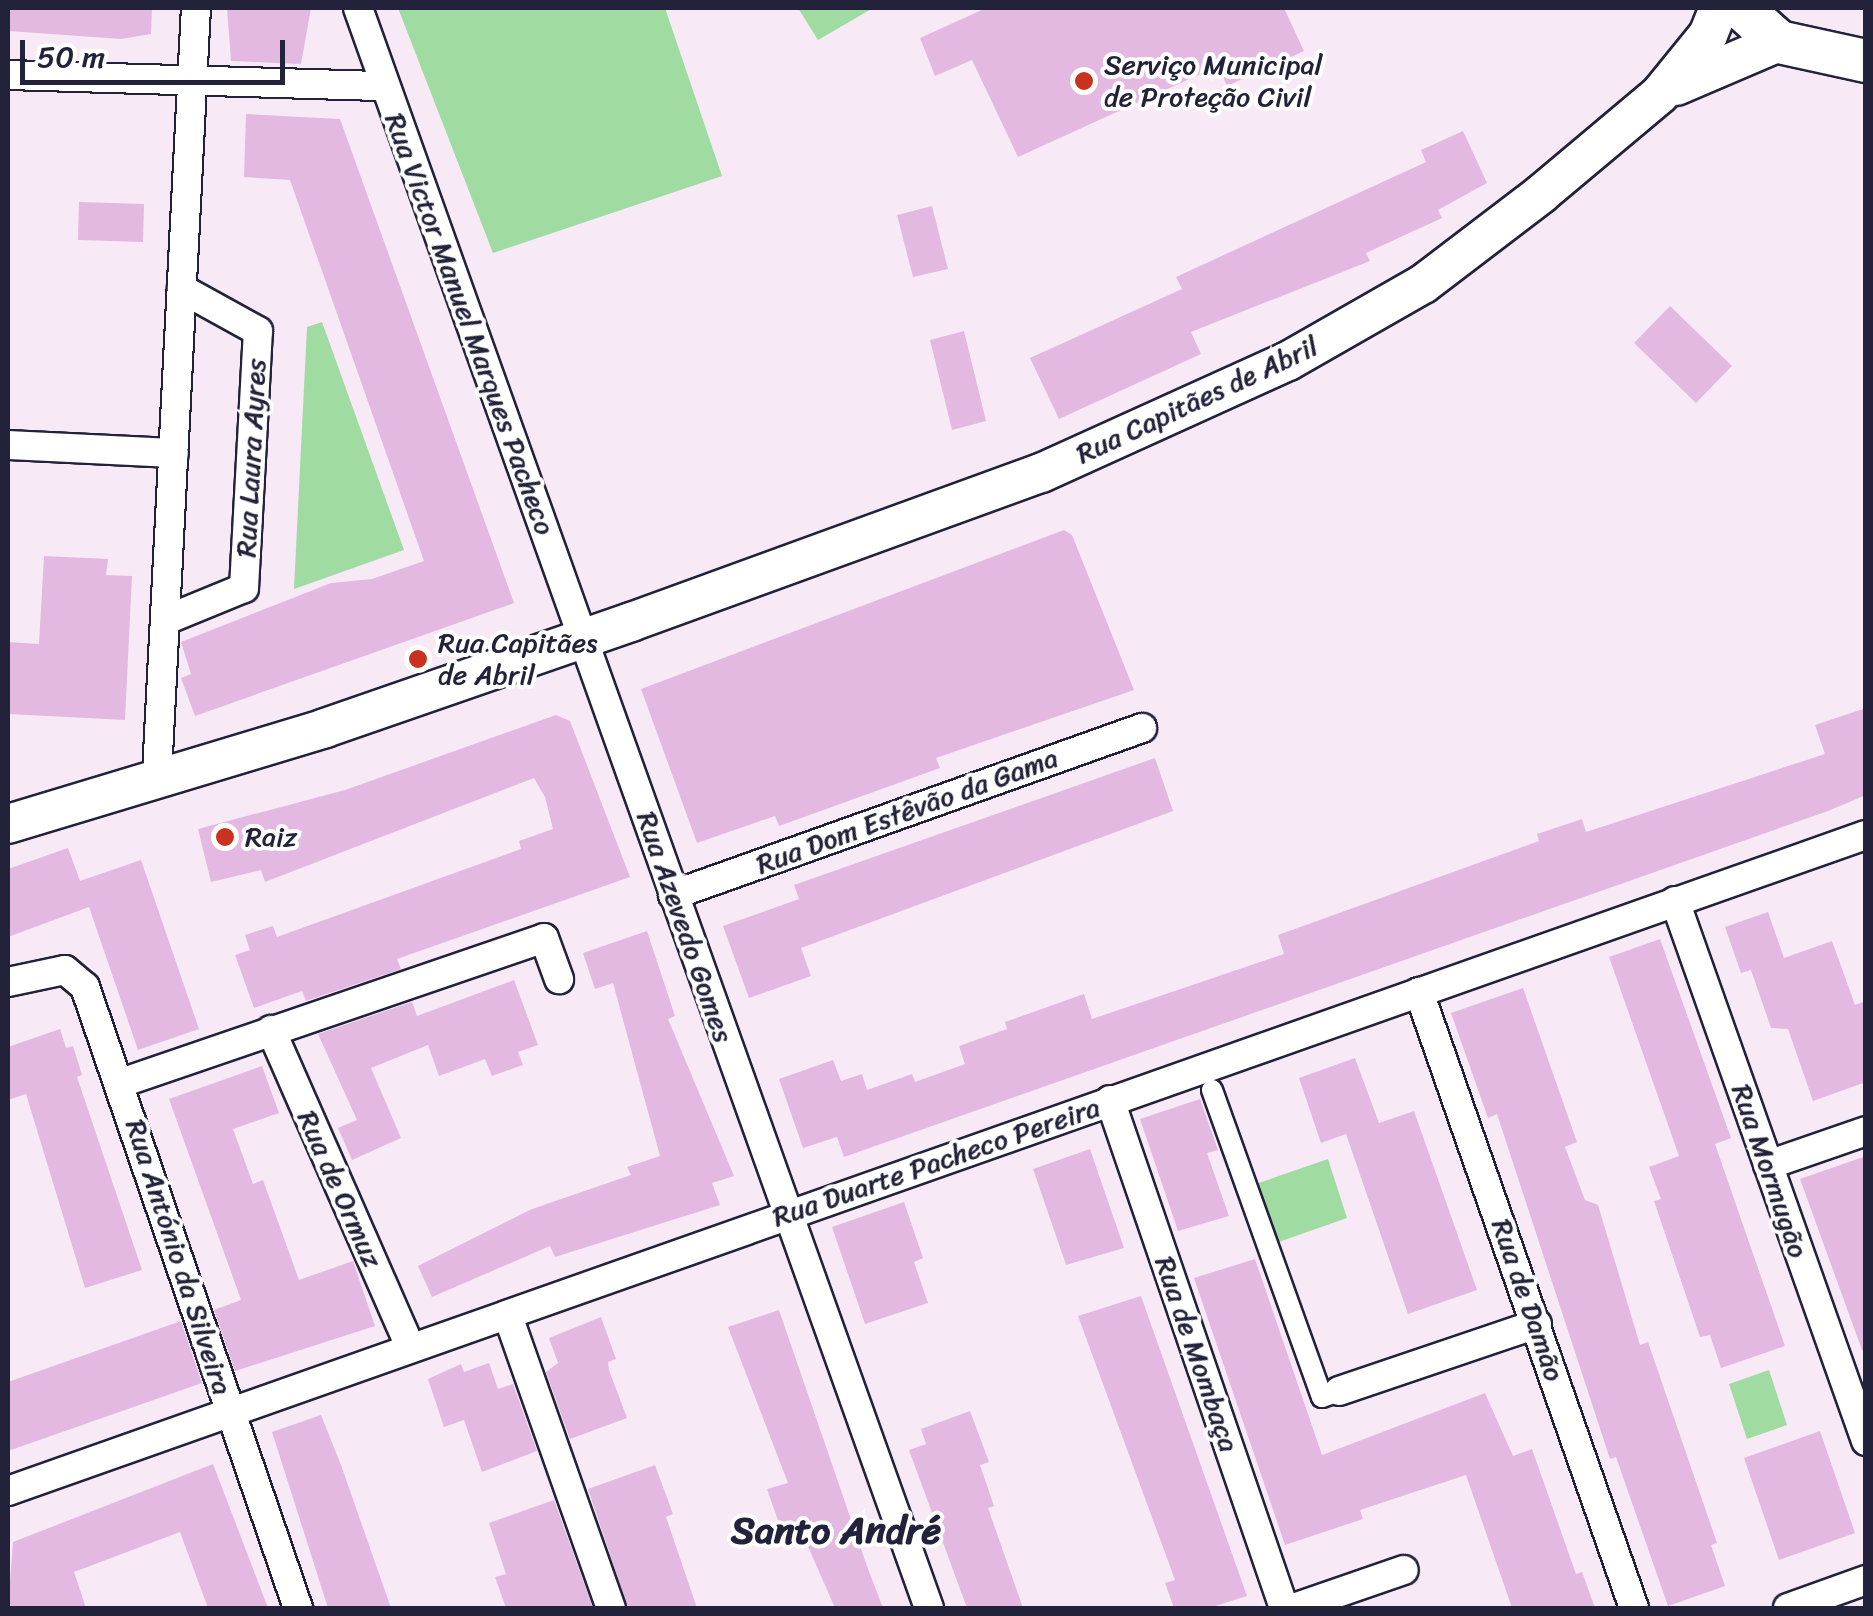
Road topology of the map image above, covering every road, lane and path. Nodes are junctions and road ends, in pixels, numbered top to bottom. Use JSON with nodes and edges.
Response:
{"nodes":[{"id":1,"x":196,"y":8,"type":"edge"},
{"id":2,"x":358,"y":8,"type":"edge"},
{"id":3,"x":1719,"y":8,"type":"edge"},
{"id":4,"x":1741,"y":8,"type":"edge"},
{"id":5,"x":1779,"y":42,"type":"junction"},
{"id":6,"x":1866,"y":61,"type":"edge"},
{"id":7,"x":8,"y":75,"type":"edge"},
{"id":8,"x":192,"y":82,"type":"junction"},
{"id":9,"x":384,"y":86,"type":"junction"},
{"id":10,"x":1660,"y":94,"type":"junction"},
{"id":11,"x":182,"y":288,"type":"junction"},
{"id":12,"x":8,"y":445,"type":"edge"},
{"id":13,"x":174,"y":454,"type":"junction"},
{"id":14,"x":166,"y":620,"type":"junction"},
{"id":15,"x":585,"y":639,"type":"junction"},
{"id":16,"x":1142,"y":728,"type":"dead end"},
{"id":17,"x":157,"y":774,"type":"junction"},
{"id":18,"x":8,"y":824,"type":"edge"},
{"id":19,"x":1866,"y":834,"type":"edge"},
{"id":20,"x":673,"y":895,"type":"junction"},
{"id":21,"x":1675,"y":901,"type":"junction"},
{"id":22,"x":559,"y":978,"type":"dead end"},
{"id":23,"x":8,"y":982,"type":"edge"},
{"id":24,"x":1419,"y":992,"type":"junction"},
{"id":25,"x":270,"y":1030,"type":"junction"},
{"id":26,"x":121,"y":1084,"type":"junction"},
{"id":27,"x":1212,"y":1090,"type":"dead end"},
{"id":28,"x":1110,"y":1100,"type":"junction"},
{"id":29,"x":1866,"y":1130,"type":"edge"},
{"id":30,"x":1768,"y":1165,"type":"junction"},
{"id":31,"x":787,"y":1214,"type":"junction"},
{"id":32,"x":508,"y":1316,"type":"junction"},
{"id":33,"x":1537,"y":1324,"type":"junction"},
{"id":34,"x":410,"y":1347,"type":"junction"},
{"id":35,"x":1338,"y":1391,"type":"joint"},
{"id":36,"x":230,"y":1412,"type":"junction"},
{"id":37,"x":1863,"y":1426,"type":"edge"},
{"id":38,"x":8,"y":1491,"type":"edge"},
{"id":39,"x":1404,"y":1570,"type":"dead end"},
{"id":40,"x":1866,"y":1580,"type":"edge"},
{"id":41,"x":298,"y":1608,"type":"edge"},
{"id":42,"x":611,"y":1608,"type":"edge"},
{"id":43,"x":928,"y":1608,"type":"edge"},
{"id":44,"x":1284,"y":1608,"type":"edge"},
{"id":45,"x":1294,"y":1608,"type":"edge"},
{"id":46,"x":1634,"y":1608,"type":"edge"},
{"id":47,"x":1788,"y":1608,"type":"edge"}],
"edges":[{"from":1,"to":8,"type":"street"},
{"from":2,"to":9,"type":"street","name":"Rua Victor Manuel Marques Pacheco"},
{"from":3,"to":10,"type":"main road","name":"Rua Capitães de Abril"},
{"from":4,"to":5,"type":"main road"},
{"from":5,"to":6,"type":"main road"},
{"from":5,"to":10,"type":"main road"},
{"from":7,"to":8,"type":"street"},
{"from":8,"to":9,"type":"street"},
{"from":8,"to":11,"type":"street"},
{"from":9,"to":15,"type":"street","name":"Rua Victor Manuel Marques Pacheco"},
{"from":10,"to":15,"type":"main road","name":"Rua Capitães de Abril"},
{"from":11,"to":13,"type":"street"},
{"from":11,"to":14,"type":"street","name":"Rua Laura Ayres"},
{"from":12,"to":13,"type":"street"},
{"from":13,"to":14,"type":"street"},
{"from":14,"to":17,"type":"street"},
{"from":15,"to":17,"type":"main road","name":"Rua Capitães de Abril"},
{"from":15,"to":20,"type":"street","name":"Rua Azevedo Gomes"},
{"from":16,"to":20,"type":"street","name":"Rua Dom Estêvão da Gama"},
{"from":17,"to":18,"type":"main road","name":"Rua Capitães de Abril"},
{"from":19,"to":21,"type":"street","name":"Rua Duarte Pacheco Pereira"},
{"from":20,"to":31,"type":"street","name":"Rua Azevedo Gomes"},
{"from":21,"to":24,"type":"street","name":"Rua Duarte Pacheco Pereira"},
{"from":21,"to":30,"type":"street","name":"Rua Mormugão"},
{"from":22,"to":25,"type":"street"},
{"from":23,"to":26,"type":"street","name":"Rua António da Silveira"},
{"from":24,"to":28,"type":"street","name":"Rua Duarte Pacheco Pereira"},
{"from":24,"to":33,"type":"street","name":"Rua de Damão"},
{"from":25,"to":26,"type":"street"},
{"from":25,"to":34,"type":"street","name":"Rua de Ormuz"},
{"from":26,"to":36,"type":"street","name":"Rua António da Silveira"},
{"from":27,"to":35,"type":"street"},
{"from":28,"to":31,"type":"street","name":"Rua Duarte Pacheco Pereira"},
{"from":28,"to":44,"type":"street","name":"Rua de Mombaça"},
{"from":29,"to":30,"type":"street"},
{"from":30,"to":37,"type":"street","name":"Rua Mormugão"},
{"from":31,"to":32,"type":"street","name":"Rua Duarte Pacheco Pereira"},
{"from":31,"to":43,"type":"street","name":"Rua Azevedo Gomes"},
{"from":32,"to":34,"type":"street","name":"Rua Duarte Pacheco Pereira"},
{"from":32,"to":42,"type":"street"},
{"from":33,"to":35,"type":"street"},
{"from":33,"to":46,"type":"street","name":"Rua de Damão"},
{"from":34,"to":36,"type":"street","name":"Rua Duarte Pacheco Pereira"},
{"from":36,"to":38,"type":"street","name":"Rua Duarte Pacheco Pereira"},
{"from":36,"to":41,"type":"street","name":"Rua António da Silveira"},
{"from":39,"to":45,"type":"street"},
{"from":40,"to":47,"type":"street"}]}
